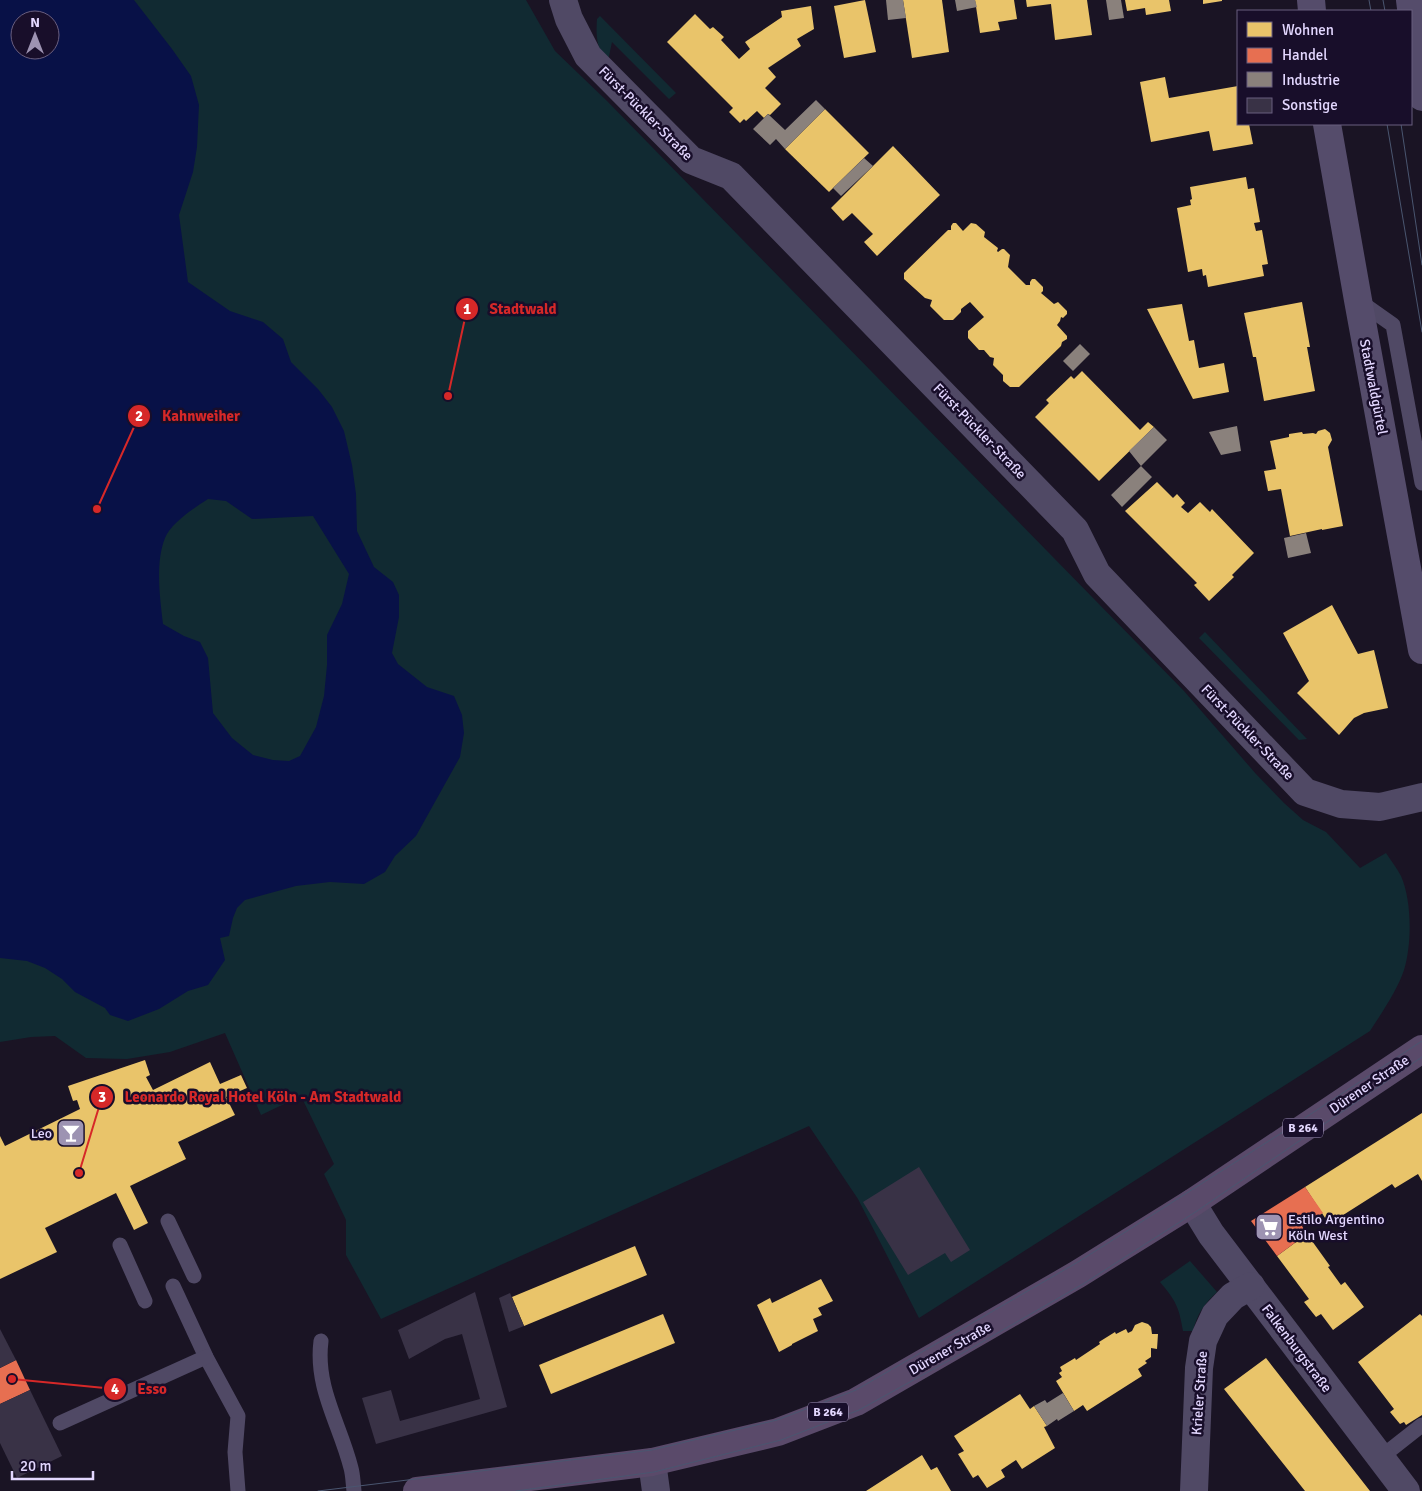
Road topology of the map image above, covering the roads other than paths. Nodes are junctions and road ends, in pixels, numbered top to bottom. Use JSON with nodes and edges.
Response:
{"nodes":[{"id":1,"x":563,"y":0,"type":"edge"},
{"id":2,"x":1412,"y":16,"type":"edge"},
{"id":3,"x":1422,"y":97,"type":"edge"},
{"id":4,"x":1327,"y":125,"type":"edge"},
{"id":5,"x":1358,"y":300,"type":"junction"},
{"id":6,"x":1422,"y":483,"type":"edge"},
{"id":7,"x":1422,"y":645,"type":"edge"},
{"id":8,"x":1422,"y":797,"type":"edge"},
{"id":9,"x":1422,"y":1050,"type":"edge"},
{"id":10,"x":1192,"y":1203,"type":"junction"},
{"id":11,"x":168,"y":1221,"type":"dead end"},
{"id":12,"x":120,"y":1245,"type":"dead end"},
{"id":13,"x":194,"y":1276,"type":"dead end"},
{"id":14,"x":173,"y":1286,"type":"dead end"},
{"id":15,"x":1251,"y":1286,"type":"junction"},
{"id":16,"x":145,"y":1301,"type":"dead end"},
{"id":17,"x":321,"y":1341,"type":"dead end"},
{"id":18,"x":206,"y":1357,"type":"junction"},
{"id":19,"x":60,"y":1423,"type":"dead end"},
{"id":20,"x":1422,"y":1425,"type":"edge"},
{"id":21,"x":1380,"y":1458,"type":"junction"},
{"id":22,"x":652,"y":1462,"type":"junction"},
{"id":23,"x":238,"y":1491,"type":"edge"},
{"id":24,"x":354,"y":1491,"type":"edge"},
{"id":25,"x":417,"y":1491,"type":"edge"},
{"id":26,"x":656,"y":1491,"type":"edge"},
{"id":27,"x":1194,"y":1491,"type":"edge"},
{"id":28,"x":1406,"y":1491,"type":"edge"}],
"edges":[{"from":1,"to":8,"type":"street","name":"Fürst-Pückler-Straße"},
{"from":2,"to":3,"type":"main road"},
{"from":4,"to":5,"type":"main road","name":"Stadtwaldgürtel"},
{"from":5,"to":6,"type":"lane"},
{"from":5,"to":7,"type":"main road","name":"Stadtwaldgürtel"},
{"from":9,"to":10,"type":"main road","name":"Dürener Straße","number":"B 264"},
{"from":10,"to":15,"type":"street","name":"Falkenburgstraße"},
{"from":10,"to":22,"type":"main road","name":"Dürener Straße","number":"B 264"},
{"from":11,"to":13,"type":"lane"},
{"from":12,"to":16,"type":"lane"},
{"from":14,"to":18,"type":"lane"},
{"from":15,"to":21,"type":"street","name":"Falkenburgstraße"},
{"from":15,"to":27,"type":"street","name":"Krieler Straße"},
{"from":17,"to":24,"type":"lane"},
{"from":18,"to":19,"type":"lane"},
{"from":18,"to":23,"type":"lane"},
{"from":20,"to":21,"type":"lane"},
{"from":21,"to":28,"type":"street","name":"Falkenburgstraße"},
{"from":22,"to":25,"type":"main road","name":"Dürener Straße","number":"B 264"},
{"from":22,"to":26,"type":"street"}]}
